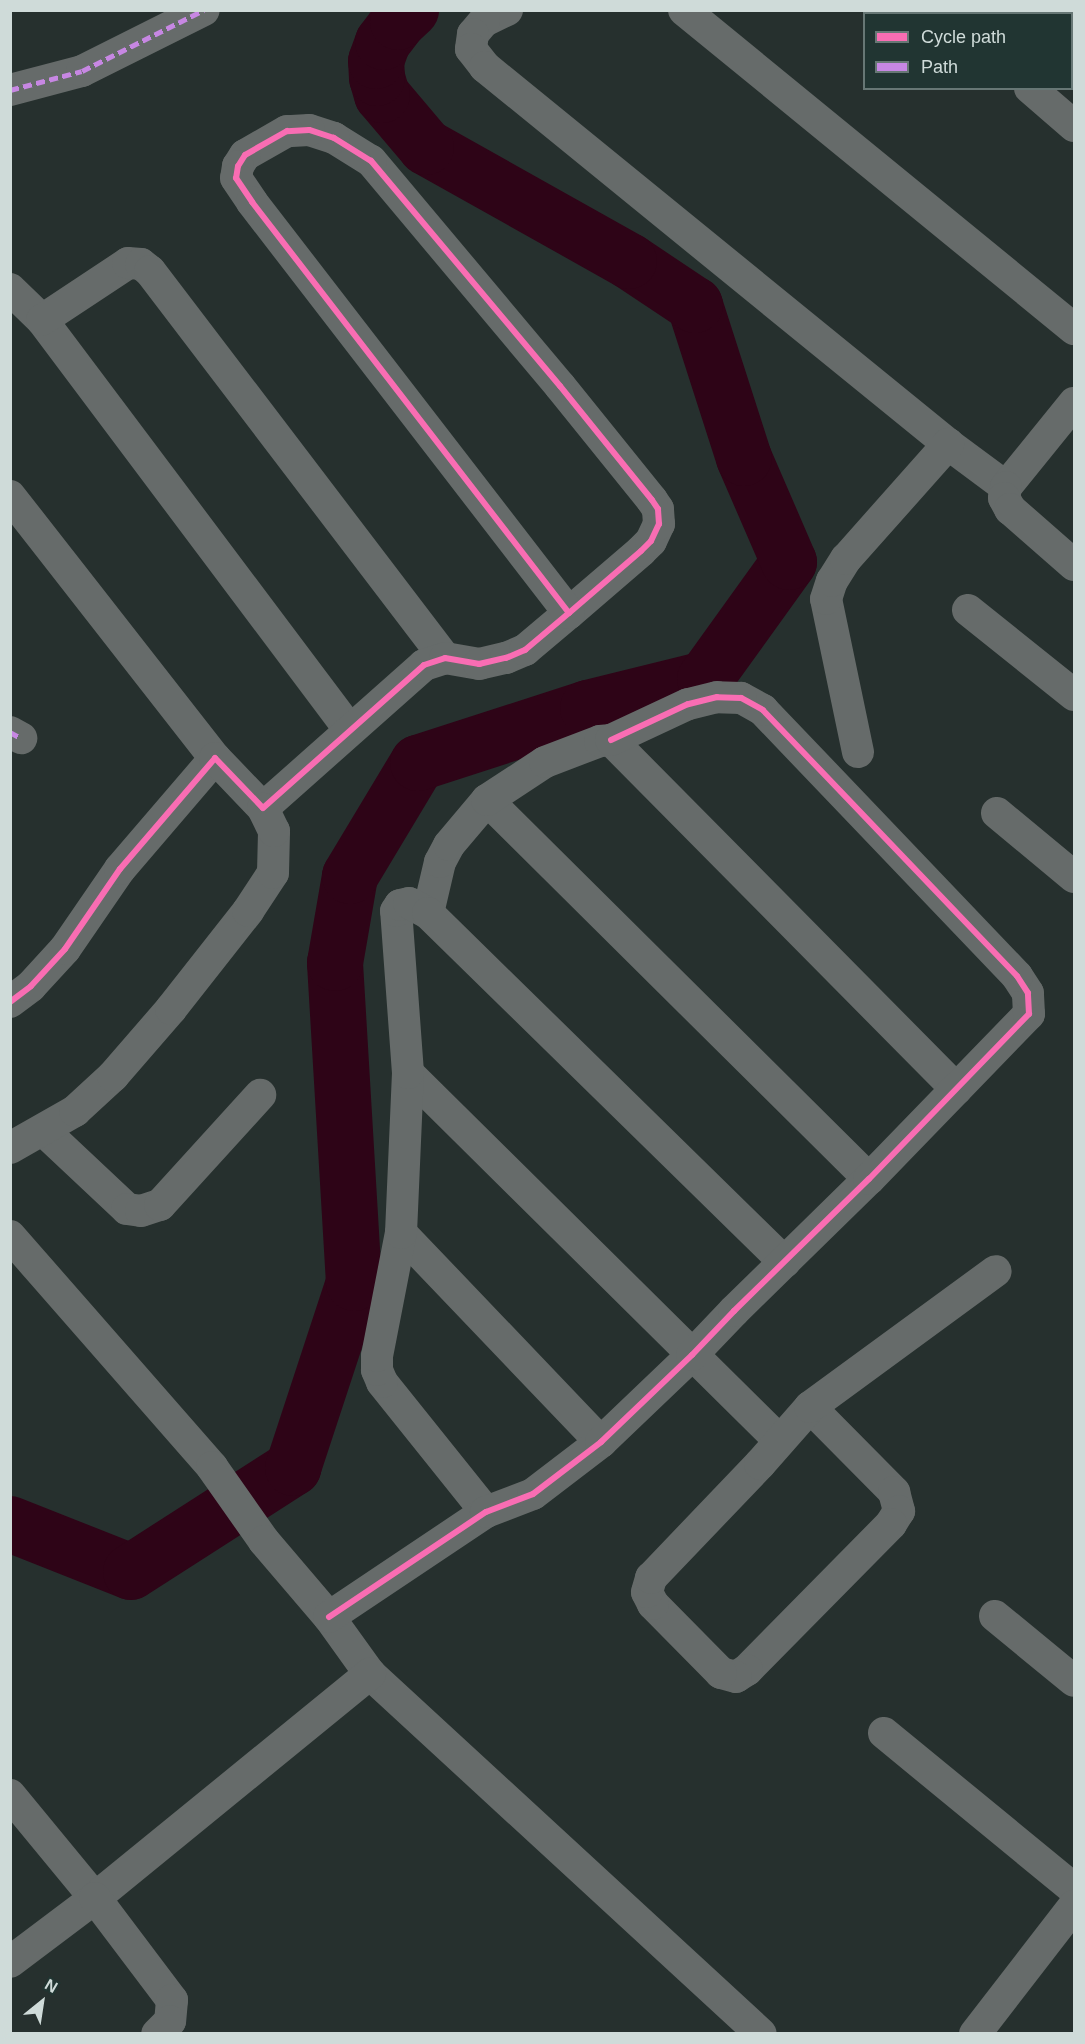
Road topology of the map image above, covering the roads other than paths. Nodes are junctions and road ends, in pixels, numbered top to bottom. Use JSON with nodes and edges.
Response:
{"nodes":[{"id":1,"x":204,"y":10,"type":"edge"},
{"id":2,"x":507,"y":10,"type":"edge"},
{"id":3,"x":684,"y":10,"type":"edge"},
{"id":4,"x":10,"y":90,"type":"edge"},
{"id":5,"x":1032,"y":90,"type":"edge"},
{"id":6,"x":1074,"y":126,"type":"edge"},
{"id":7,"x":10,"y":289,"type":"edge"},
{"id":8,"x":42,"y":320,"type":"junction"},
{"id":9,"x":1074,"y":329,"type":"edge"},
{"id":10,"x":1074,"y":403,"type":"edge"},
{"id":11,"x":948,"y":444,"type":"junction"},
{"id":12,"x":1006,"y":487,"type":"junction"},
{"id":13,"x":10,"y":496,"type":"edge"},
{"id":14,"x":1074,"y":565,"type":"edge"},
{"id":15,"x":968,"y":610,"type":"dead end"},
{"id":16,"x":569,"y":613,"type":"junction"},
{"id":17,"x":445,"y":658,"type":"junction"},
{"id":18,"x":1074,"y":695,"type":"edge"},
{"id":19,"x":349,"y":729,"type":"junction"},
{"id":20,"x":611,"y":740,"type":"junction"},
{"id":21,"x":858,"y":752,"type":"dead end"},
{"id":22,"x":215,"y":758,"type":"junction"},
{"id":23,"x":487,"y":800,"type":"junction"},
{"id":24,"x":263,"y":808,"type":"junction"},
{"id":25,"x":997,"y":813,"type":"dead end"},
{"id":26,"x":1069,"y":876,"type":"edge"},
{"id":27,"x":428,"y":913,"type":"junction"},
{"id":28,"x":10,"y":1002,"type":"edge"},
{"id":29,"x":408,"y":1073,"type":"junction"},
{"id":30,"x":956,"y":1089,"type":"junction"},
{"id":31,"x":261,"y":1095,"type":"dead end"},
{"id":32,"x":43,"y":1130,"type":"junction"},
{"id":33,"x":10,"y":1148,"type":"edge"},
{"id":34,"x":869,"y":1179,"type":"junction"},
{"id":35,"x":401,"y":1233,"type":"junction"},
{"id":36,"x":10,"y":1236,"type":"edge"},
{"id":37,"x":784,"y":1262,"type":"junction"},
{"id":38,"x":996,"y":1271,"type":"dead end"},
{"id":39,"x":692,"y":1355,"type":"junction"},
{"id":40,"x":810,"y":1407,"type":"junction"},
{"id":41,"x":780,"y":1441,"type":"junction"},
{"id":42,"x":601,"y":1442,"type":"junction"},
{"id":43,"x":486,"y":1512,"type":"junction"},
{"id":44,"x":995,"y":1616,"type":"dead end"},
{"id":45,"x":329,"y":1617,"type":"junction"},
{"id":46,"x":370,"y":1674,"type":"junction"},
{"id":47,"x":1074,"y":1681,"type":"edge"},
{"id":48,"x":884,"y":1733,"type":"dead end"},
{"id":49,"x":10,"y":1795,"type":"edge"},
{"id":50,"x":1074,"y":1889,"type":"edge"},
{"id":51,"x":95,"y":1898,"type":"junction"},
{"id":52,"x":1074,"y":1906,"type":"edge"},
{"id":53,"x":10,"y":1962,"type":"edge"},
{"id":54,"x":157,"y":2034,"type":"edge"},
{"id":55,"x":761,"y":2034,"type":"edge"},
{"id":56,"x":975,"y":2034,"type":"edge"}],
"edges":[{"from":1,"to":4,"type":"street"},
{"from":2,"to":11,"type":"street"},
{"from":3,"to":9,"type":"street"},
{"from":5,"to":6,"type":"street"},
{"from":7,"to":8,"type":"street"},
{"from":8,"to":17,"type":"street"},
{"from":8,"to":19,"type":"street"},
{"from":10,"to":12,"type":"street"},
{"from":11,"to":12,"type":"street"},
{"from":11,"to":21,"type":"street"},
{"from":12,"to":14,"type":"street"},
{"from":13,"to":22,"type":"street"},
{"from":15,"to":18,"type":"street"},
{"from":16,"to":16,"type":"street"},
{"from":16,"to":17,"type":"street"},
{"from":17,"to":19,"type":"street"},
{"from":19,"to":24,"type":"street"},
{"from":20,"to":23,"type":"street"},
{"from":20,"to":30,"type":"street"},
{"from":20,"to":30,"type":"street"},
{"from":22,"to":24,"type":"street"},
{"from":22,"to":28,"type":"street"},
{"from":23,"to":27,"type":"street"},
{"from":23,"to":34,"type":"street"},
{"from":24,"to":32,"type":"street"},
{"from":25,"to":26,"type":"street"},
{"from":27,"to":29,"type":"street"},
{"from":27,"to":37,"type":"street"},
{"from":29,"to":35,"type":"street"},
{"from":29,"to":39,"type":"street"},
{"from":30,"to":34,"type":"street"},
{"from":31,"to":32,"type":"street"},
{"from":32,"to":33,"type":"street"},
{"from":34,"to":37,"type":"street"},
{"from":35,"to":42,"type":"street"},
{"from":35,"to":43,"type":"street"},
{"from":36,"to":45,"type":"street"},
{"from":37,"to":39,"type":"street"},
{"from":38,"to":40,"type":"street"},
{"from":39,"to":41,"type":"street"},
{"from":39,"to":42,"type":"street"},
{"from":40,"to":41,"type":"street"},
{"from":40,"to":41,"type":"street"},
{"from":42,"to":43,"type":"street"},
{"from":43,"to":45,"type":"street"},
{"from":44,"to":47,"type":"street"},
{"from":45,"to":46,"type":"street"},
{"from":46,"to":51,"type":"street"},
{"from":46,"to":55,"type":"street"},
{"from":48,"to":50,"type":"street"},
{"from":49,"to":51,"type":"street"},
{"from":51,"to":53,"type":"street"},
{"from":51,"to":54,"type":"street"},
{"from":52,"to":56,"type":"street"}]}
